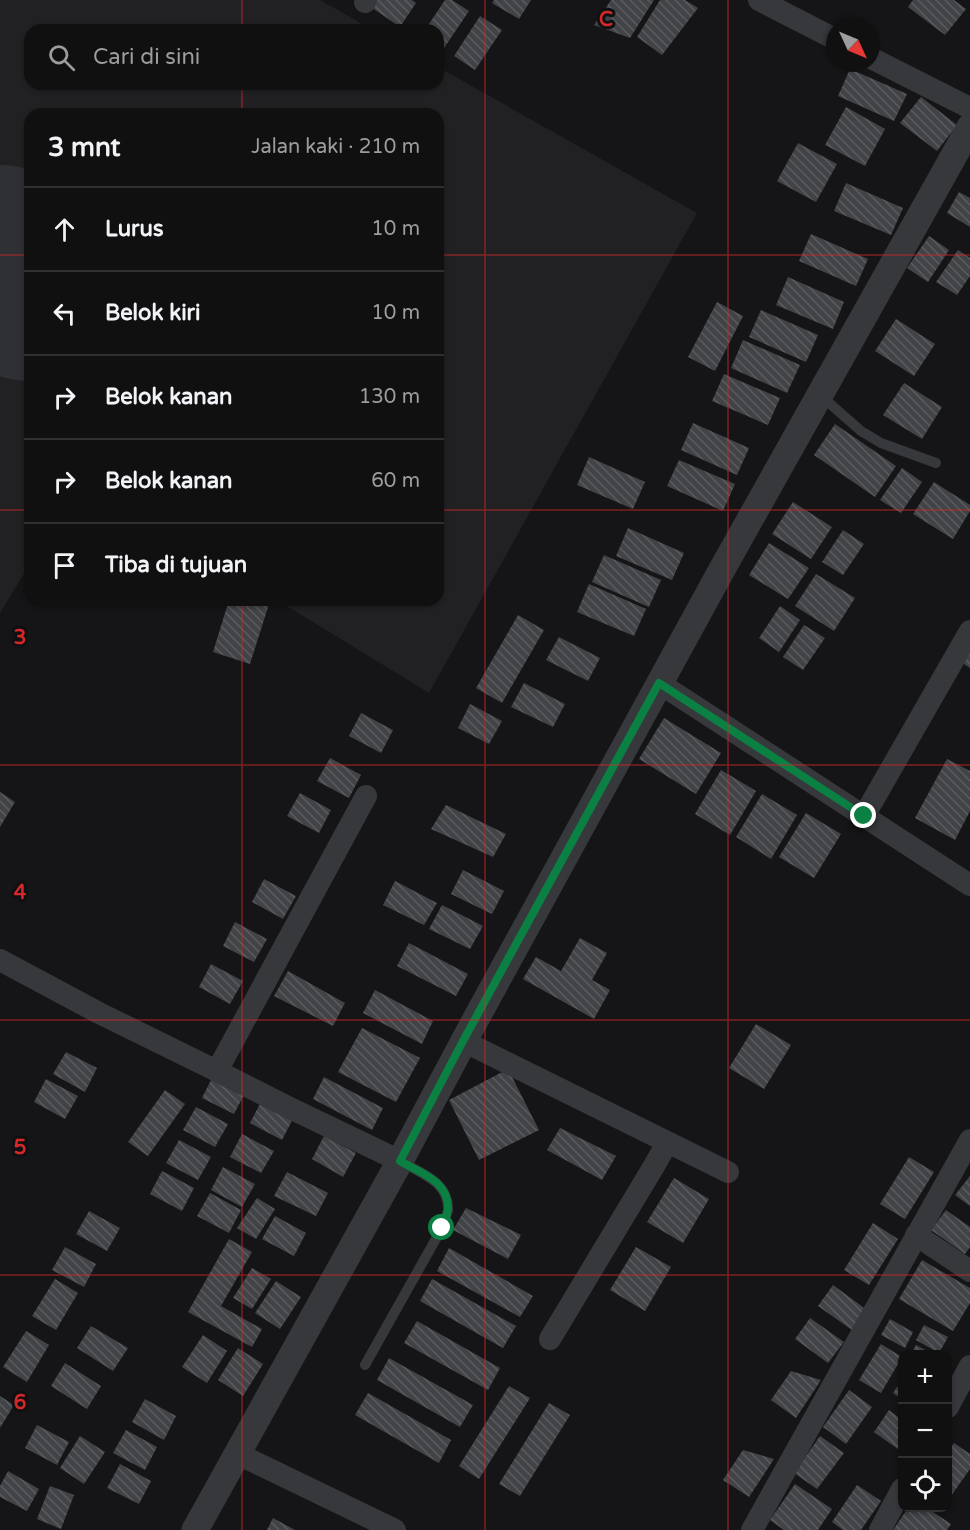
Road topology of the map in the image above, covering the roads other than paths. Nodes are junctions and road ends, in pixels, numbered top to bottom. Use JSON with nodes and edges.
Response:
{"nodes":[{"id":1,"x":764,"y":1,"type":"edge"},
{"id":2,"x":826,"y":34,"type":"edge"},
{"id":3,"x":880,"y":63,"type":"edge"},
{"id":4,"x":970,"y":108,"type":"edge"},
{"id":5,"x":970,"y":127,"type":"edge"},
{"id":6,"x":820,"y":395,"type":"junction"},
{"id":7,"x":936,"y":463,"type":"dead end"},
{"id":8,"x":970,"y":631,"type":"edge"},
{"id":9,"x":659,"y":683,"type":"junction"},
{"id":10,"x":366,"y":796,"type":"dead end"},
{"id":11,"x":864,"y":816,"type":"junction"},
{"id":12,"x":970,"y":885,"type":"edge"},
{"id":13,"x":0,"y":960,"type":"edge"},
{"id":14,"x":463,"y":1041,"type":"junction"},
{"id":15,"x":217,"y":1071,"type":"junction"},
{"id":16,"x":970,"y":1140,"type":"edge"},
{"id":17,"x":667,"y":1143,"type":"junction"},
{"id":18,"x":400,"y":1161,"type":"junction"},
{"id":19,"x":728,"y":1172,"type":"dead end"},
{"id":20,"x":916,"y":1235,"type":"junction"},
{"id":21,"x":970,"y":1271,"type":"edge"},
{"id":22,"x":550,"y":1339,"type":"dead end"},
{"id":23,"x":365,"y":1365,"type":"dead end"},
{"id":24,"x":970,"y":1366,"type":"edge"},
{"id":25,"x":957,"y":1402,"type":"edge"},
{"id":26,"x":238,"y":1454,"type":"junction"},
{"id":27,"x":898,"y":1499,"type":"edge"},
{"id":28,"x":195,"y":1530,"type":"edge"},
{"id":29,"x":395,"y":1530,"type":"edge"},
{"id":30,"x":752,"y":1530,"type":"edge"},
{"id":31,"x":880,"y":1530,"type":"edge"}],
"edges":[{"from":1,"to":2,"type":"street"},
{"from":3,"to":4,"type":"street"},
{"from":5,"to":6,"type":"street"},
{"from":6,"to":7,"type":"lane"},
{"from":6,"to":9,"type":"street"},
{"from":8,"to":11,"type":"street"},
{"from":9,"to":11,"type":"street"},
{"from":9,"to":14,"type":"street"},
{"from":10,"to":15,"type":"street"},
{"from":11,"to":12,"type":"street"},
{"from":13,"to":15,"type":"street"},
{"from":14,"to":17,"type":"street"},
{"from":14,"to":18,"type":"street"},
{"from":15,"to":18,"type":"street"},
{"from":16,"to":20,"type":"street"},
{"from":17,"to":19,"type":"street"},
{"from":17,"to":22,"type":"street"},
{"from":18,"to":23,"type":"lane"},
{"from":18,"to":26,"type":"street"},
{"from":20,"to":21,"type":"street"},
{"from":20,"to":30,"type":"street"},
{"from":24,"to":25,"type":"street"},
{"from":26,"to":28,"type":"street"},
{"from":26,"to":29,"type":"street"},
{"from":27,"to":31,"type":"street"}]}
